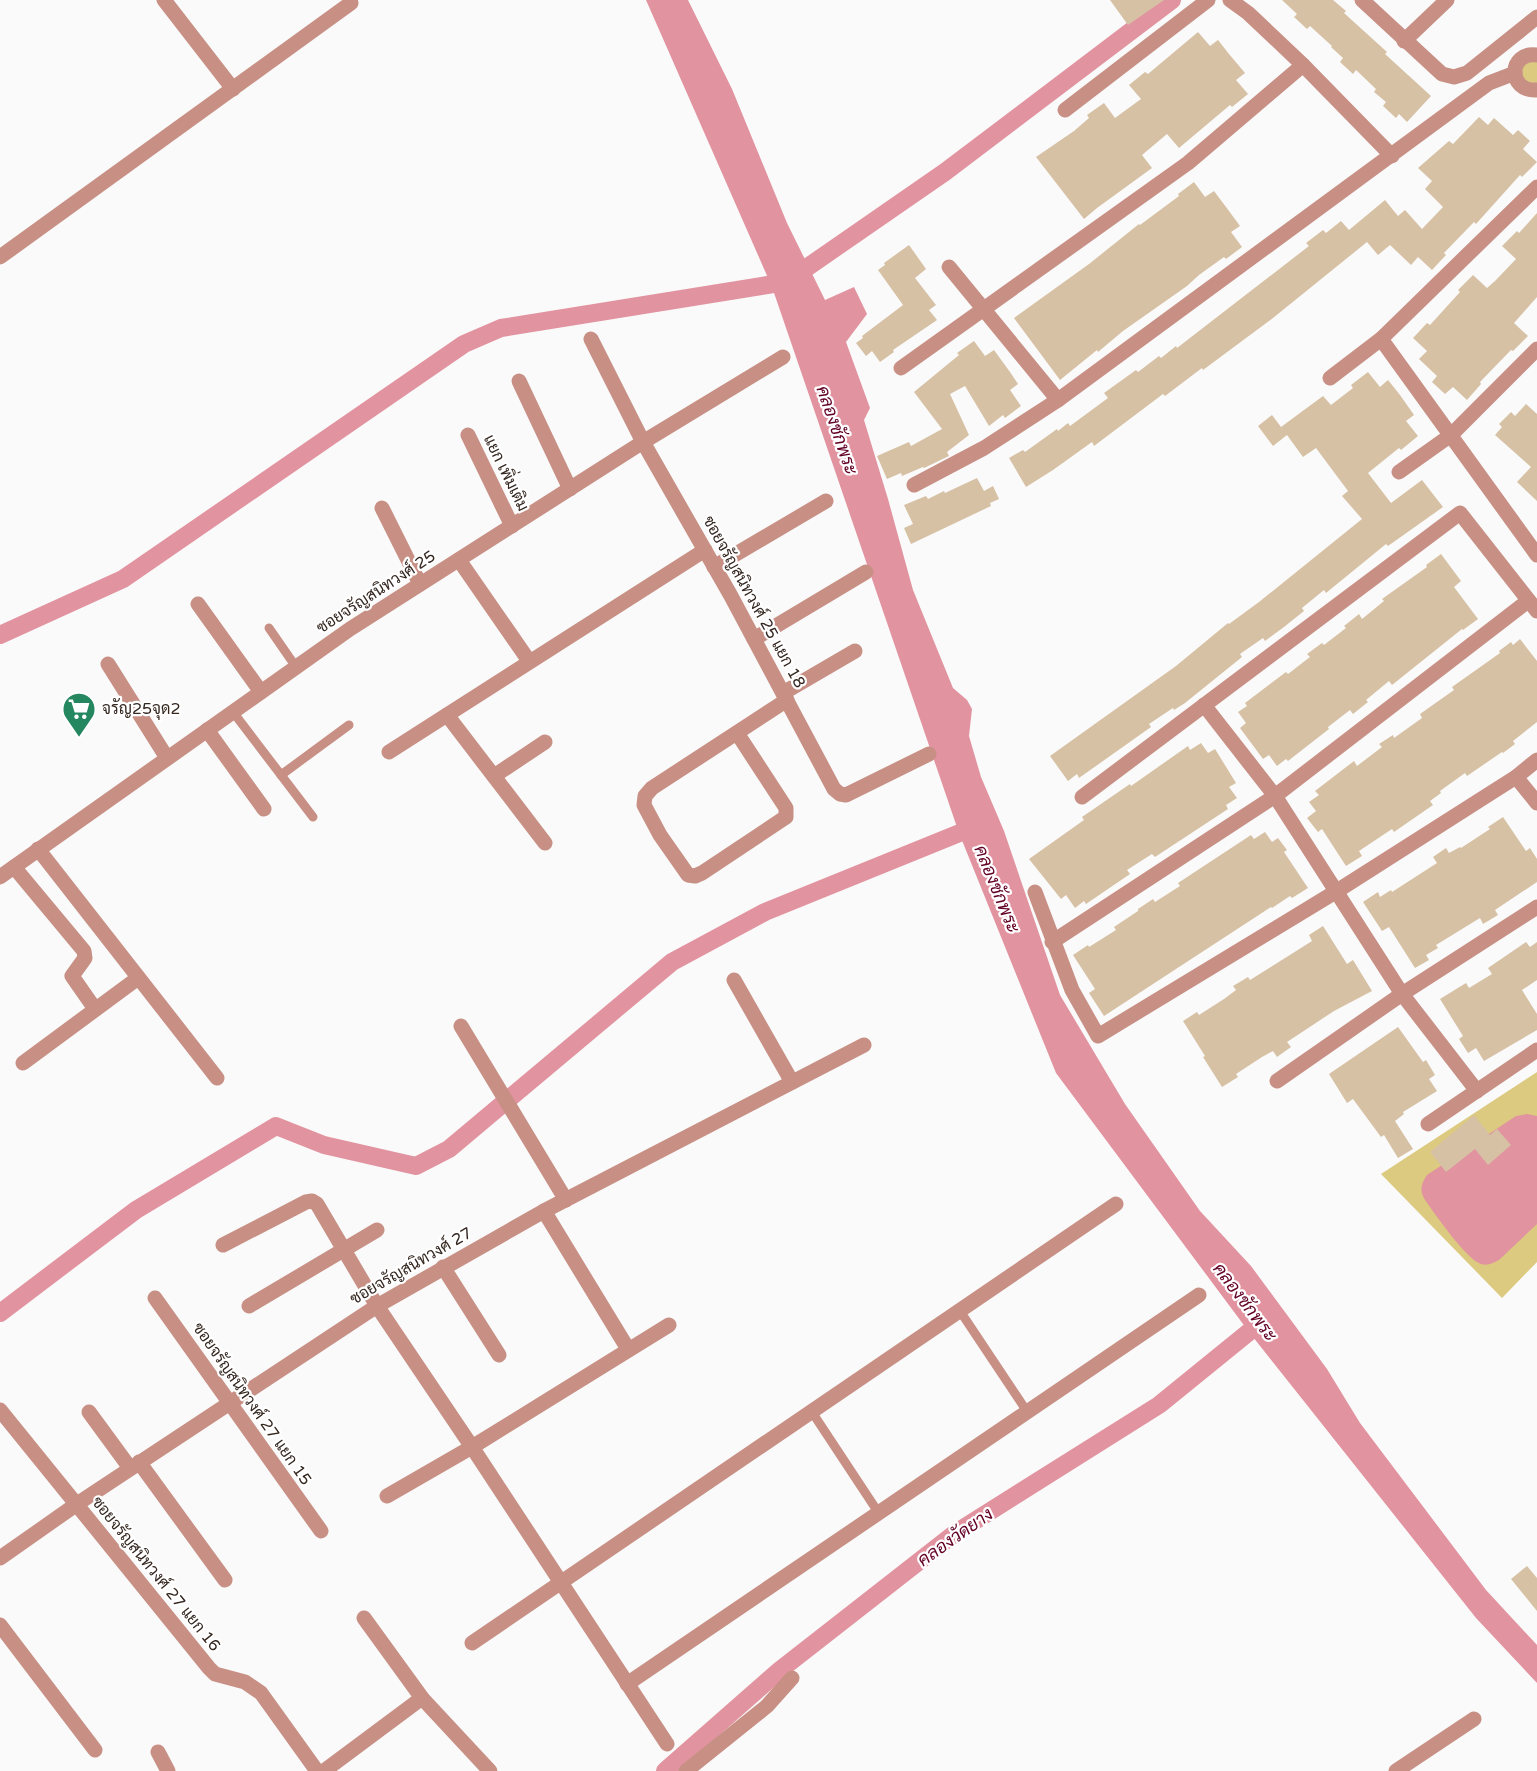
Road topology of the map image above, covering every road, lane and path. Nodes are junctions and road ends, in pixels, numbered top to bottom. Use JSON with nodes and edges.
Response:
{"nodes":[{"id":1,"x":164,"y":0,"type":"edge"},
{"id":2,"x":1208,"y":0,"type":"edge"},
{"id":3,"x":1230,"y":0,"type":"edge"},
{"id":4,"x":1362,"y":0,"type":"edge"},
{"id":5,"x":1447,"y":0,"type":"edge"},
{"id":6,"x":351,"y":3,"type":"dead end"},
{"id":7,"x":1537,"y":18,"type":"edge"},
{"id":8,"x":1404,"y":41,"type":"junction"},
{"id":9,"x":1537,"y":55,"type":"edge"},
{"id":10,"x":1303,"y":65,"type":"junction"},
{"id":11,"x":1515,"y":73,"type":"junction"},
{"id":12,"x":233,"y":89,"type":"junction"},
{"id":13,"x":1536,"y":91,"type":"edge"},
{"id":14,"x":1065,"y":110,"type":"dead end"},
{"id":15,"x":1392,"y":156,"type":"junction"},
{"id":16,"x":1537,"y":187,"type":"edge"},
{"id":17,"x":0,"y":257,"type":"edge"},
{"id":18,"x":949,"y":267,"type":"dead end"},
{"id":19,"x":984,"y":308,"type":"junction"},
{"id":20,"x":591,"y":339,"type":"dead end"},
{"id":21,"x":1381,"y":339,"type":"junction"},
{"id":22,"x":1537,"y":349,"type":"edge"},
{"id":23,"x":783,"y":357,"type":"dead end"},
{"id":24,"x":901,"y":368,"type":"dead end"},
{"id":25,"x":1330,"y":378,"type":"dead end"},
{"id":26,"x":519,"y":381,"type":"dead end"},
{"id":27,"x":1058,"y":400,"type":"junction"},
{"id":28,"x":468,"y":435,"type":"dead end"},
{"id":29,"x":1451,"y":435,"type":"junction"},
{"id":30,"x":643,"y":442,"type":"junction"},
{"id":31,"x":1399,"y":472,"type":"dead end"},
{"id":32,"x":914,"y":485,"type":"dead end"},
{"id":33,"x":570,"y":489,"type":"junction"},
{"id":34,"x":826,"y":501,"type":"dead end"},
{"id":35,"x":382,"y":508,"type":"dead end"},
{"id":36,"x":512,"y":526,"type":"junction"},
{"id":37,"x":705,"y":550,"type":"junction"},
{"id":38,"x":1537,"y":555,"type":"edge"},
{"id":39,"x":459,"y":560,"type":"junction"},
{"id":40,"x":714,"y":567,"type":"junction"},
{"id":41,"x":866,"y":572,"type":"dead end"},
{"id":42,"x":420,"y":584,"type":"junction"},
{"id":43,"x":198,"y":604,"type":"dead end"},
{"id":44,"x":1533,"y":606,"type":"edge"},
{"id":45,"x":269,"y":628,"type":"dead end"},
{"id":46,"x":754,"y":639,"type":"junction"},
{"id":47,"x":855,"y":651,"type":"dead end"},
{"id":48,"x":529,"y":661,"type":"junction"},
{"id":49,"x":108,"y":664,"type":"dead end"},
{"id":50,"x":296,"y":667,"type":"junction"},
{"id":51,"x":261,"y":692,"type":"junction"},
{"id":52,"x":785,"y":697,"type":"junction"},
{"id":53,"x":1204,"y":705,"type":"junction"},
{"id":54,"x":232,"y":712,"type":"junction"},
{"id":55,"x":447,"y":715,"type":"junction"},
{"id":56,"x":350,"y":725,"type":"dead end"},
{"id":57,"x":207,"y":730,"type":"junction"},
{"id":58,"x":737,"y":733,"type":"junction"},
{"id":59,"x":545,"y":741,"type":"dead end"},
{"id":60,"x":389,"y":752,"type":"dead end"},
{"id":61,"x":929,"y":754,"type":"dead end"},
{"id":62,"x":167,"y":758,"type":"junction"},
{"id":63,"x":1537,"y":760,"type":"edge"},
{"id":64,"x":281,"y":775,"type":"junction"},
{"id":65,"x":494,"y":776,"type":"junction"},
{"id":66,"x":1516,"y":777,"type":"junction"},
{"id":67,"x":1275,"y":796,"type":"junction"},
{"id":68,"x":1082,"y":797,"type":"dead end"},
{"id":69,"x":1537,"y":803,"type":"edge"},
{"id":70,"x":264,"y":809,"type":"dead end"},
{"id":71,"x":313,"y":817,"type":"dead end"},
{"id":72,"x":545,"y":843,"type":"dead end"},
{"id":73,"x":38,"y":849,"type":"junction"},
{"id":74,"x":4,"y":873,"type":"edge"},
{"id":75,"x":1337,"y":891,"type":"junction"},
{"id":76,"x":1035,"y":892,"type":"dead end"},
{"id":77,"x":1537,"y":907,"type":"edge"},
{"id":78,"x":1052,"y":942,"type":"junction"},
{"id":79,"x":734,"y":980,"type":"dead end"},
{"id":80,"x":134,"y":981,"type":"dead end"},
{"id":81,"x":1402,"y":994,"type":"junction"},
{"id":82,"x":95,"y":1010,"type":"junction"},
{"id":83,"x":461,"y":1026,"type":"dead end"},
{"id":84,"x":864,"y":1046,"type":"dead end"},
{"id":85,"x":1537,"y":1050,"type":"edge"},
{"id":86,"x":23,"y":1063,"type":"dead end"},
{"id":87,"x":218,"y":1078,"type":"dead end"},
{"id":88,"x":1277,"y":1081,"type":"dead end"},
{"id":89,"x":792,"y":1082,"type":"junction"},
{"id":90,"x":1477,"y":1091,"type":"junction"},
{"id":91,"x":1428,"y":1124,"type":"dead end"},
{"id":92,"x":566,"y":1200,"type":"junction"},
{"id":93,"x":1116,"y":1204,"type":"dead end"},
{"id":94,"x":543,"y":1211,"type":"junction"},
{"id":95,"x":376,"y":1230,"type":"dead end"},
{"id":96,"x":223,"y":1245,"type":"dead end"},
{"id":97,"x":344,"y":1251,"type":"junction"},
{"id":98,"x":443,"y":1267,"type":"junction"},
{"id":99,"x":1199,"y":1295,"type":"dead end"},
{"id":100,"x":154,"y":1298,"type":"dead end"},
{"id":101,"x":249,"y":1306,"type":"dead end"},
{"id":102,"x":377,"y":1306,"type":"junction"},
{"id":103,"x":960,"y":1311,"type":"junction"},
{"id":104,"x":669,"y":1325,"type":"dead end"},
{"id":105,"x":628,"y":1349,"type":"junction"},
{"id":106,"x":499,"y":1355,"type":"dead end"},
{"id":107,"x":228,"y":1403,"type":"junction"},
{"id":108,"x":0,"y":1410,"type":"edge"},
{"id":109,"x":89,"y":1412,"type":"dead end"},
{"id":110,"x":812,"y":1412,"type":"junction"},
{"id":111,"x":1028,"y":1413,"type":"junction"},
{"id":112,"x":472,"y":1447,"type":"junction"},
{"id":113,"x":135,"y":1465,"type":"junction"},
{"id":114,"x":387,"y":1496,"type":"dead end"},
{"id":115,"x":77,"y":1504,"type":"junction"},
{"id":116,"x":878,"y":1512,"type":"junction"},
{"id":117,"x":321,"y":1532,"type":"dead end"},
{"id":118,"x":0,"y":1558,"type":"edge"},
{"id":119,"x":225,"y":1580,"type":"dead end"},
{"id":120,"x":561,"y":1584,"type":"junction"},
{"id":121,"x":364,"y":1618,"type":"dead end"},
{"id":122,"x":0,"y":1625,"type":"edge"},
{"id":123,"x":472,"y":1643,"type":"dead end"},
{"id":124,"x":792,"y":1678,"type":"dead end"},
{"id":125,"x":627,"y":1684,"type":"junction"},
{"id":126,"x":422,"y":1698,"type":"junction"},
{"id":127,"x":1474,"y":1719,"type":"dead end"},
{"id":128,"x":667,"y":1744,"type":"dead end"},
{"id":129,"x":95,"y":1750,"type":"dead end"},
{"id":130,"x":158,"y":1752,"type":"dead end"},
{"id":131,"x":168,"y":1771,"type":"edge"},
{"id":132,"x":317,"y":1771,"type":"edge"},
{"id":133,"x":324,"y":1771,"type":"edge"},
{"id":134,"x":490,"y":1771,"type":"edge"},
{"id":135,"x":686,"y":1771,"type":"edge"},
{"id":136,"x":1396,"y":1771,"type":"edge"}],
"edges":[{"from":1,"to":12,"type":"street"},
{"from":2,"to":14,"type":"street"},
{"from":3,"to":10,"type":"street"},
{"from":4,"to":8,"type":"street"},
{"from":5,"to":8,"type":"street"},
{"from":6,"to":12,"type":"street"},
{"from":7,"to":8,"type":"street"},
{"from":9,"to":11,"type":"street"},
{"from":10,"to":15,"type":"street"},
{"from":10,"to":19,"type":"street"},
{"from":11,"to":13,"type":"street"},
{"from":11,"to":15,"type":"street"},
{"from":12,"to":17,"type":"street"},
{"from":15,"to":27,"type":"street"},
{"from":16,"to":21,"type":"street"},
{"from":18,"to":19,"type":"street"},
{"from":19,"to":24,"type":"street"},
{"from":19,"to":27,"type":"street"},
{"from":20,"to":30,"type":"street","name":"ซอยจรัญสนิทวงศ์ 25 แยก 18"},
{"from":21,"to":25,"type":"street"},
{"from":21,"to":29,"type":"street"},
{"from":22,"to":29,"type":"street"},
{"from":23,"to":30,"type":"street","name":"ซอยจรัญสนิทวงศ์ 25"},
{"from":26,"to":33,"type":"street"},
{"from":27,"to":32,"type":"street"},
{"from":28,"to":36,"type":"street","name":"แยก เพิ่มเติม"},
{"from":29,"to":31,"type":"street"},
{"from":29,"to":38,"type":"street"},
{"from":30,"to":33,"type":"street","name":"ซอยจรัญสนิทวงศ์ 25"},
{"from":30,"to":37,"type":"street","name":"ซอยจรัญสนิทวงศ์ 25 แยก 18"},
{"from":33,"to":36,"type":"street","name":"ซอยจรัญสนิทวงศ์ 25"},
{"from":34,"to":40,"type":"street"},
{"from":35,"to":42,"type":"street"},
{"from":36,"to":39,"type":"street","name":"ซอยจรัญสนิทวงศ์ 25"},
{"from":37,"to":40,"type":"street","name":"ซอยจรัญสนิทวงศ์ 25 แยก 18"},
{"from":37,"to":48,"type":"street"},
{"from":39,"to":42,"type":"street","name":"ซอยจรัญสนิทวงศ์ 25"},
{"from":39,"to":48,"type":"street"},
{"from":40,"to":46,"type":"street","name":"ซอยจรัญสนิทวงศ์ 25 แยก 18"},
{"from":41,"to":46,"type":"street"},
{"from":42,"to":50,"type":"street","name":"ซอยจรัญสนิทวงศ์ 25"},
{"from":43,"to":51,"type":"street"},
{"from":44,"to":53,"type":"street"},
{"from":44,"to":67,"type":"street"},
{"from":45,"to":50,"type":"lane"},
{"from":46,"to":52,"type":"street","name":"ซอยจรัญสนิทวงศ์ 25 แยก 18"},
{"from":47,"to":52,"type":"street"},
{"from":48,"to":55,"type":"street"},
{"from":49,"to":62,"type":"street"},
{"from":50,"to":51,"type":"street","name":"ซอยจรัญสนิทวงศ์ 25"},
{"from":51,"to":54,"type":"street","name":"ซอยจรัญสนิทวงศ์ 25"},
{"from":52,"to":58,"type":"street"},
{"from":52,"to":61,"type":"street","name":"ซอยจรัญสนิทวงศ์ 25 แยก 18"},
{"from":53,"to":67,"type":"street"},
{"from":53,"to":68,"type":"street"},
{"from":54,"to":57,"type":"street","name":"ซอยจรัญสนิทวงศ์ 25"},
{"from":54,"to":64,"type":"lane"},
{"from":55,"to":60,"type":"street"},
{"from":55,"to":65,"type":"street"},
{"from":56,"to":64,"type":"lane"},
{"from":57,"to":62,"type":"street","name":"ซอยจรัญสนิทวงศ์ 25"},
{"from":57,"to":70,"type":"street"},
{"from":58,"to":58,"type":"street"},
{"from":59,"to":65,"type":"street"},
{"from":62,"to":73,"type":"street","name":"ซอยจรัญสนิทวงศ์ 25"},
{"from":63,"to":66,"type":"street"},
{"from":64,"to":71,"type":"lane"},
{"from":65,"to":72,"type":"street"},
{"from":66,"to":69,"type":"street"},
{"from":66,"to":75,"type":"street"},
{"from":67,"to":75,"type":"street"},
{"from":67,"to":78,"type":"street"},
{"from":73,"to":74,"type":"street","name":"ซอยจรัญสนิทวงศ์ 25"},
{"from":73,"to":87,"type":"street"},
{"from":74,"to":82,"type":"street"},
{"from":75,"to":78,"type":"street"},
{"from":75,"to":81,"type":"street"},
{"from":76,"to":78,"type":"street"},
{"from":77,"to":81,"type":"street"},
{"from":79,"to":89,"type":"street"},
{"from":80,"to":82,"type":"street"},
{"from":81,"to":88,"type":"street"},
{"from":81,"to":90,"type":"street"},
{"from":82,"to":86,"type":"street"},
{"from":83,"to":92,"type":"street"},
{"from":84,"to":89,"type":"street","name":"ซอยจรัญสนิทวงศ์ 27"},
{"from":85,"to":90,"type":"street"},
{"from":89,"to":92,"type":"street","name":"ซอยจรัญสนิทวงศ์ 27"},
{"from":90,"to":91,"type":"street"},
{"from":92,"to":94,"type":"street","name":"ซอยจรัญสนิทวงศ์ 27"},
{"from":93,"to":103,"type":"street"},
{"from":94,"to":98,"type":"street","name":"ซอยจรัญสนิทวงศ์ 27"},
{"from":94,"to":105,"type":"street"},
{"from":95,"to":97,"type":"street"},
{"from":96,"to":97,"type":"street"},
{"from":97,"to":101,"type":"street"},
{"from":97,"to":102,"type":"street"},
{"from":98,"to":102,"type":"street","name":"ซอยจรัญสนิทวงศ์ 27"},
{"from":98,"to":106,"type":"street"},
{"from":99,"to":111,"type":"street"},
{"from":100,"to":107,"type":"street","name":"ซอยจรัญสนิทวงศ์ 27 แยก 15"},
{"from":102,"to":107,"type":"street","name":"ซอยจรัญสนิทวงศ์ 27"},
{"from":102,"to":112,"type":"street"},
{"from":103,"to":110,"type":"street"},
{"from":103,"to":111,"type":"lane"},
{"from":104,"to":105,"type":"street"},
{"from":105,"to":112,"type":"street"},
{"from":107,"to":113,"type":"street","name":"ซอยจรัญสนิทวงศ์ 27"},
{"from":107,"to":117,"type":"street","name":"ซอยจรัญสนิทวงศ์ 27 แยก 15"},
{"from":108,"to":115,"type":"street","name":"ซอยจรัญสนิทวงศ์ 27 แยก 16"},
{"from":109,"to":113,"type":"street"},
{"from":110,"to":116,"type":"lane"},
{"from":110,"to":120,"type":"street"},
{"from":111,"to":116,"type":"street"},
{"from":112,"to":114,"type":"street"},
{"from":112,"to":120,"type":"street"},
{"from":113,"to":115,"type":"street","name":"ซอยจรัญสนิทวงศ์ 27"},
{"from":113,"to":119,"type":"street"},
{"from":115,"to":118,"type":"street","name":"ซอยจรัญสนิทวงศ์ 27"},
{"from":115,"to":132,"type":"street","name":"ซอยจรัญสนิทวงศ์ 27 แยก 16"},
{"from":116,"to":125,"type":"street"},
{"from":120,"to":123,"type":"street"},
{"from":120,"to":125,"type":"street"},
{"from":121,"to":126,"type":"street"},
{"from":122,"to":129,"type":"street"},
{"from":124,"to":135,"type":"street"},
{"from":125,"to":128,"type":"street"},
{"from":126,"to":133,"type":"street"},
{"from":126,"to":134,"type":"street"},
{"from":127,"to":136,"type":"street"},
{"from":130,"to":131,"type":"street"}]}
